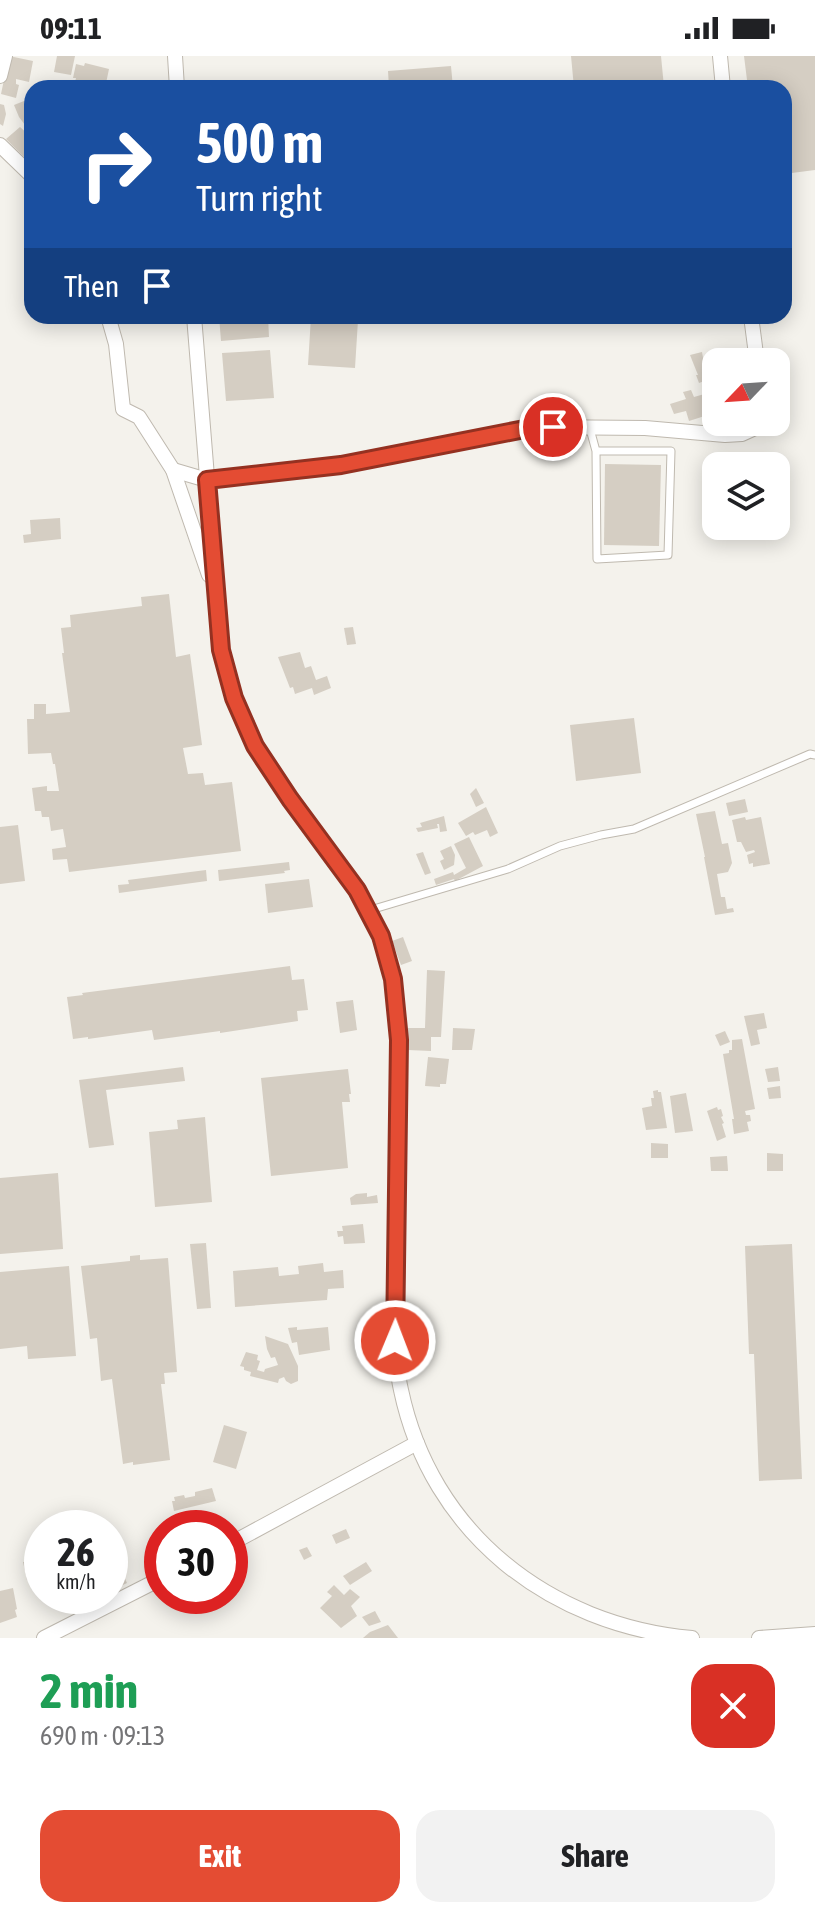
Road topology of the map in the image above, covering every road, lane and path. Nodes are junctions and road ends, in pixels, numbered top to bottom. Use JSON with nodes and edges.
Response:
{"nodes":[{"id":1,"x":5,"y":56,"type":"edge"},
{"id":2,"x":175,"y":56,"type":"edge"},
{"id":3,"x":720,"y":56,"type":"edge"},
{"id":4,"x":0,"y":76,"type":"edge"},
{"id":5,"x":176,"y":80,"type":"edge"},
{"id":6,"x":722,"y":80,"type":"edge"},
{"id":7,"x":0,"y":145,"type":"edge"},
{"id":8,"x":24,"y":168,"type":"edge"},
{"id":9,"x":110,"y":324,"type":"edge"},
{"id":10,"x":195,"y":324,"type":"edge"},
{"id":11,"x":752,"y":324,"type":"edge"},
{"id":12,"x":755,"y":348,"type":"edge"},
{"id":13,"x":590,"y":429,"type":"junction"},
{"id":14,"x":702,"y":433,"type":"edge"},
{"id":15,"x":596,"y":451,"type":"junction"},
{"id":16,"x":173,"y":470,"type":"junction"},
{"id":17,"x":207,"y":480,"type":"junction"},
{"id":18,"x":215,"y":595,"type":"junction"},
{"id":19,"x":815,"y":755,"type":"edge"},
{"id":20,"x":367,"y":911,"type":"junction"},
{"id":21,"x":417,"y":1443,"type":"junction"},
{"id":22,"x":248,"y":1534,"type":"edge"},
{"id":23,"x":144,"y":1587,"type":"edge"},
{"id":24,"x":815,"y":1634,"type":"edge"},
{"id":25,"x":44,"y":1638,"type":"edge"},
{"id":26,"x":692,"y":1638,"type":"edge"},
{"id":27,"x":759,"y":1638,"type":"edge"}],
"edges":[{"from":1,"to":4,"type":"street"},
{"from":2,"to":5,"type":"street"},
{"from":3,"to":6,"type":"street"},
{"from":7,"to":8,"type":"street"},
{"from":9,"to":16,"type":"street"},
{"from":10,"to":17,"type":"street"},
{"from":11,"to":12,"type":"street"},
{"from":13,"to":14,"type":"street"},
{"from":13,"to":15,"type":"lane"},
{"from":13,"to":17,"type":"street"},
{"from":15,"to":15,"type":"lane"},
{"from":16,"to":17,"type":"street"},
{"from":16,"to":18,"type":"street"},
{"from":17,"to":18,"type":"street"},
{"from":18,"to":20,"type":"street"},
{"from":19,"to":20,"type":"lane"},
{"from":20,"to":21,"type":"street"},
{"from":21,"to":22,"type":"street"},
{"from":21,"to":26,"type":"street"},
{"from":23,"to":25,"type":"street"},
{"from":24,"to":27,"type":"street"}]}
